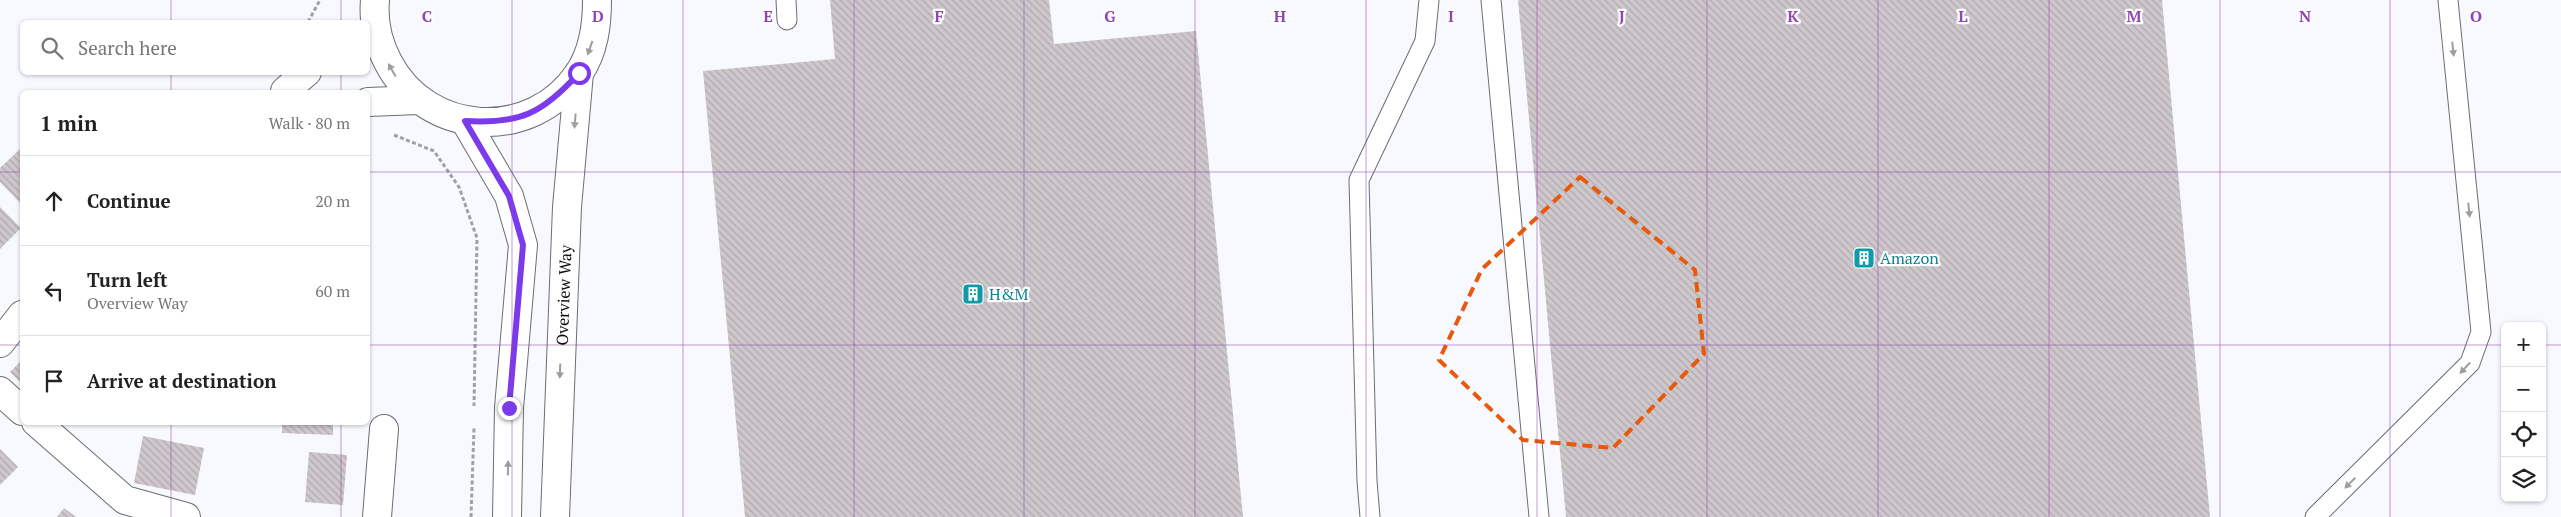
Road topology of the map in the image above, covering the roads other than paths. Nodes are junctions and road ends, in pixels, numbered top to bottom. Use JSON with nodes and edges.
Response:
{"nodes":[{"id":1,"x":596,"y":0,"type":"edge"},
{"id":2,"x":786,"y":0,"type":"edge"},
{"id":3,"x":1429,"y":0,"type":"edge"},
{"id":4,"x":1490,"y":0,"type":"edge"},
{"id":5,"x":2448,"y":0,"type":"edge"},
{"id":6,"x":370,"y":11,"type":"edge"},
{"id":7,"x":787,"y":20,"type":"dead end"},
{"id":8,"x":579,"y":73,"type":"junction"},
{"id":9,"x":303,"y":75,"type":"edge"},
{"id":10,"x":287,"y":90,"type":"edge"},
{"id":11,"x":419,"y":100,"type":"junction"},
{"id":12,"x":370,"y":102,"type":"edge"},
{"id":13,"x":465,"y":121,"type":"junction"},
{"id":14,"x":20,"y":318,"type":"edge"},
{"id":15,"x":0,"y":343,"type":"edge"},
{"id":16,"x":0,"y":391,"type":"edge"},
{"id":17,"x":20,"y":409,"type":"edge"},
{"id":18,"x":39,"y":425,"type":"edge"},
{"id":19,"x":384,"y":430,"type":"dead end"},
{"id":20,"x":186,"y":517,"type":"edge"},
{"id":21,"x":377,"y":517,"type":"edge"},
{"id":22,"x":507,"y":517,"type":"edge"},
{"id":23,"x":554,"y":517,"type":"edge"},
{"id":24,"x":1370,"y":517,"type":"edge"},
{"id":25,"x":1539,"y":517,"type":"edge"},
{"id":26,"x":2316,"y":517,"type":"edge"}],
"edges":[{"from":1,"to":8,"type":"street","one_way":true},
{"from":2,"to":7,"type":"lane"},
{"from":3,"to":24,"type":"lane"},
{"from":4,"to":25,"type":"lane"},
{"from":5,"to":26,"type":"lane","one_way":true},
{"from":11,"to":6,"type":"street","one_way":true},
{"from":8,"to":13,"type":"street"},
{"from":8,"to":23,"type":"street","name":"Overview Way","one_way":true},
{"from":9,"to":10,"type":"street"},
{"from":11,"to":12,"type":"street"},
{"from":11,"to":13,"type":"street"},
{"from":22,"to":13,"type":"street","one_way":true},
{"from":14,"to":15,"type":"street"},
{"from":16,"to":17,"type":"street"},
{"from":18,"to":20,"type":"street"},
{"from":19,"to":21,"type":"street"}]}
